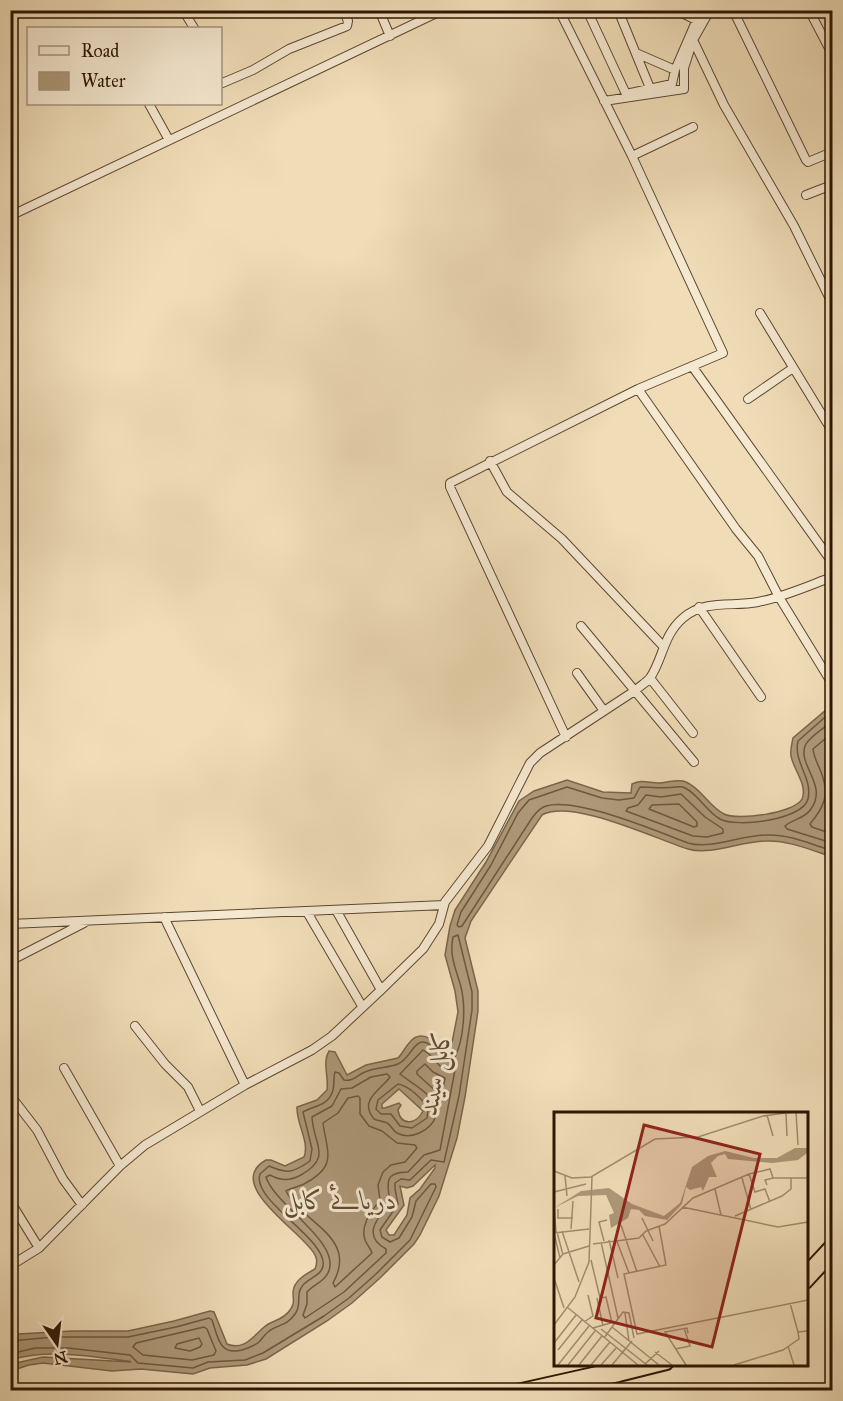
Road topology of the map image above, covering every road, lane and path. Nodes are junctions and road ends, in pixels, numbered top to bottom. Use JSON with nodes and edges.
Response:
{"nodes":[{"id":1,"x":183,"y":10,"type":"edge"},
{"id":2,"x":379,"y":10,"type":"edge"},
{"id":3,"x":443,"y":10,"type":"edge"},
{"id":4,"x":560,"y":10,"type":"edge"},
{"id":5,"x":587,"y":10,"type":"edge"},
{"id":6,"x":618,"y":10,"type":"edge"},
{"id":7,"x":676,"y":10,"type":"edge"},
{"id":8,"x":701,"y":10,"type":"edge"},
{"id":9,"x":710,"y":10,"type":"edge"},
{"id":10,"x":733,"y":10,"type":"edge"},
{"id":11,"x":809,"y":10,"type":"edge"},
{"id":12,"x":344,"y":11,"type":"edge"},
{"id":13,"x":696,"y":20,"type":"junction"},
{"id":14,"x":193,"y":27,"type":"edge"},
{"id":15,"x":390,"y":36,"type":"junction"},
{"id":16,"x":693,"y":40,"type":"junction"},
{"id":17,"x":636,"y":53,"type":"junction"},
{"id":18,"x":832,"y":54,"type":"edge"},
{"id":19,"x":675,"y":70,"type":"junction"},
{"id":20,"x":222,"y":83,"type":"edge"},
{"id":21,"x":650,"y":88,"type":"junction"},
{"id":22,"x":604,"y":101,"type":"junction"},
{"id":23,"x":150,"y":105,"type":"edge"},
{"id":24,"x":693,"y":127,"type":"dead end"},
{"id":25,"x":169,"y":140,"type":"junction"},
{"id":26,"x":832,"y":152,"type":"edge"},
{"id":27,"x":632,"y":156,"type":"junction"},
{"id":28,"x":832,"y":185,"type":"edge"},
{"id":29,"x":806,"y":195,"type":"dead end"},
{"id":30,"x":10,"y":216,"type":"edge"},
{"id":31,"x":832,"y":303,"type":"edge"},
{"id":32,"x":760,"y":313,"type":"dead end"},
{"id":33,"x":692,"y":366,"type":"junction"},
{"id":34,"x":793,"y":368,"type":"junction"},
{"id":35,"x":638,"y":389,"type":"junction"},
{"id":36,"x":748,"y":399,"type":"dead end"},
{"id":37,"x":832,"y":432,"type":"edge"},
{"id":38,"x":490,"y":461,"type":"junction"},
{"id":39,"x":832,"y":562,"type":"edge"},
{"id":40,"x":832,"y":577,"type":"edge"},
{"id":41,"x":779,"y":597,"type":"junction"},
{"id":42,"x":699,"y":607,"type":"junction"},
{"id":43,"x":580,"y":626,"type":"dead end"},
{"id":44,"x":663,"y":646,"type":"junction"},
{"id":45,"x":577,"y":673,"type":"dead end"},
{"id":46,"x":650,"y":678,"type":"junction"},
{"id":47,"x":831,"y":682,"type":"edge"},
{"id":48,"x":636,"y":690,"type":"junction"},
{"id":49,"x":761,"y":697,"type":"dead end"},
{"id":50,"x":604,"y":711,"type":"junction"},
{"id":51,"x":693,"y":733,"type":"dead end"},
{"id":52,"x":567,"y":737,"type":"junction"},
{"id":53,"x":694,"y":762,"type":"dead end"},
{"id":54,"x":444,"y":905,"type":"junction"},
{"id":55,"x":336,"y":910,"type":"junction"},
{"id":56,"x":307,"y":912,"type":"junction"},
{"id":57,"x":165,"y":917,"type":"junction"},
{"id":58,"x":88,"y":921,"type":"junction"},
{"id":59,"x":10,"y":924,"type":"edge"},
{"id":60,"x":10,"y":961,"type":"edge"},
{"id":61,"x":381,"y":990,"type":"junction"},
{"id":62,"x":362,"y":1006,"type":"junction"},
{"id":63,"x":135,"y":1026,"type":"dead end"},
{"id":64,"x":64,"y":1068,"type":"dead end"},
{"id":65,"x":245,"y":1085,"type":"junction"},
{"id":66,"x":10,"y":1095,"type":"edge"},
{"id":67,"x":200,"y":1111,"type":"junction"},
{"id":68,"x":120,"y":1166,"type":"junction"},
{"id":69,"x":10,"y":1201,"type":"edge"},
{"id":70,"x":82,"y":1205,"type":"junction"},
{"id":71,"x":832,"y":1244,"type":"edge"},
{"id":72,"x":39,"y":1248,"type":"junction"},
{"id":73,"x":832,"y":1255,"type":"edge"},
{"id":74,"x":10,"y":1266,"type":"edge"},
{"id":75,"x":807,"y":1271,"type":"edge"},
{"id":76,"x":807,"y":1282,"type":"edge"},
{"id":77,"x":631,"y":1365,"type":"edge"},
{"id":78,"x":661,"y":1365,"type":"edge"},
{"id":79,"x":618,"y":1372,"type":"junction"},
{"id":80,"x":517,"y":1390,"type":"edge"},
{"id":81,"x":550,"y":1390,"type":"edge"}],
"edges":[{"from":1,"to":14,"type":"street"},
{"from":2,"to":15,"type":"street"},
{"from":3,"to":15,"type":"street"},
{"from":4,"to":22,"type":"street"},
{"from":5,"to":21,"type":"street"},
{"from":6,"to":17,"type":"street"},
{"from":7,"to":13,"type":"street"},
{"from":8,"to":13,"type":"street"},
{"from":9,"to":16,"type":"street"},
{"from":10,"to":26,"type":"street"},
{"from":11,"to":18,"type":"street"},
{"from":12,"to":20,"type":"street"},
{"from":13,"to":19,"type":"street"},
{"from":15,"to":25,"type":"street"},
{"from":16,"to":22,"type":"street"},
{"from":16,"to":31,"type":"street"},
{"from":17,"to":19,"type":"street"},
{"from":17,"to":21,"type":"street"},
{"from":19,"to":21,"type":"street"},
{"from":22,"to":27,"type":"street"},
{"from":23,"to":25,"type":"street"},
{"from":24,"to":27,"type":"street"},
{"from":25,"to":30,"type":"street"},
{"from":27,"to":33,"type":"street"},
{"from":28,"to":29,"type":"street"},
{"from":32,"to":34,"type":"street"},
{"from":33,"to":35,"type":"street"},
{"from":33,"to":39,"type":"street"},
{"from":34,"to":36,"type":"street"},
{"from":34,"to":37,"type":"street"},
{"from":35,"to":38,"type":"street"},
{"from":35,"to":41,"type":"street"},
{"from":38,"to":44,"type":"street"},
{"from":38,"to":52,"type":"street"},
{"from":40,"to":41,"type":"street"},
{"from":41,"to":42,"type":"street"},
{"from":41,"to":47,"type":"street"},
{"from":42,"to":44,"type":"street"},
{"from":42,"to":49,"type":"street"},
{"from":43,"to":48,"type":"street"},
{"from":44,"to":46,"type":"street"},
{"from":45,"to":50,"type":"street"},
{"from":46,"to":48,"type":"street"},
{"from":46,"to":51,"type":"street"},
{"from":48,"to":50,"type":"street"},
{"from":48,"to":53,"type":"street"},
{"from":50,"to":52,"type":"street"},
{"from":52,"to":54,"type":"street"},
{"from":54,"to":55,"type":"street"},
{"from":54,"to":61,"type":"street"},
{"from":55,"to":56,"type":"street"},
{"from":55,"to":61,"type":"street"},
{"from":56,"to":57,"type":"street"},
{"from":56,"to":62,"type":"street"},
{"from":57,"to":58,"type":"street"},
{"from":57,"to":65,"type":"street"},
{"from":58,"to":59,"type":"street"},
{"from":58,"to":60,"type":"street"},
{"from":61,"to":62,"type":"street"},
{"from":62,"to":65,"type":"street"},
{"from":63,"to":67,"type":"street"},
{"from":64,"to":68,"type":"street"},
{"from":65,"to":67,"type":"street"},
{"from":66,"to":70,"type":"street"},
{"from":67,"to":68,"type":"street"},
{"from":68,"to":70,"type":"street"},
{"from":69,"to":72,"type":"street"},
{"from":70,"to":72,"type":"street"},
{"from":71,"to":75,"type":"highway"},
{"from":72,"to":74,"type":"street"},
{"from":73,"to":76,"type":"highway"},
{"from":77,"to":79,"type":"highway"},
{"from":78,"to":79,"type":"highway"},
{"from":79,"to":80,"type":"highway"},
{"from":79,"to":81,"type":"highway"}]}
